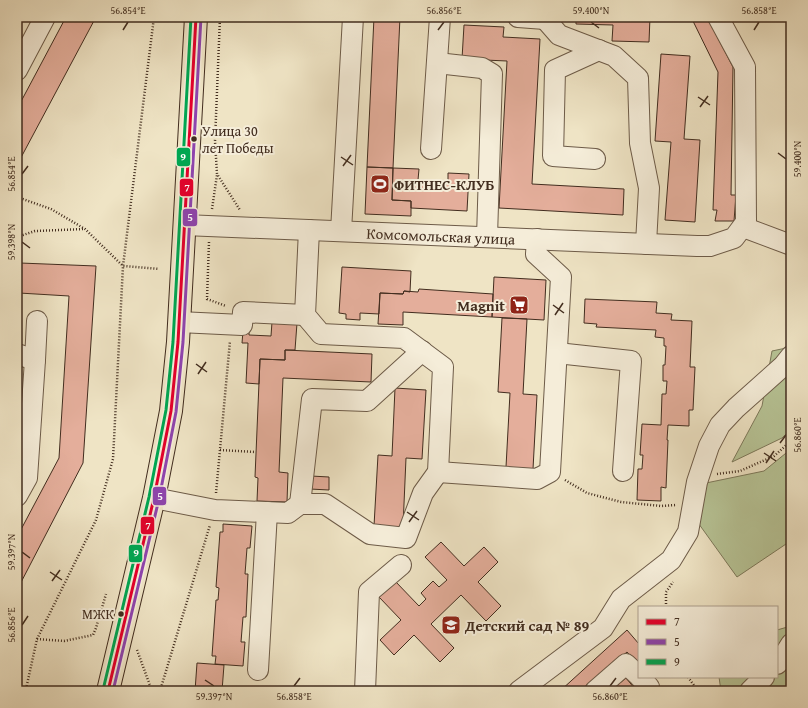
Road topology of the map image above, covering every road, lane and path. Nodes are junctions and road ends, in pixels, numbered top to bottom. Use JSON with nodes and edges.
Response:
{"nodes":[{"id":1,"x":45,"y":17,"type":"edge"},
{"id":2,"x":154,"y":17,"type":"edge"},
{"id":3,"x":196,"y":17,"type":"edge"},
{"id":4,"x":220,"y":17,"type":"edge"},
{"id":5,"x":353,"y":17,"type":"edge"},
{"id":6,"x":440,"y":17,"type":"edge"},
{"id":7,"x":518,"y":17,"type":"edge"},
{"id":8,"x":718,"y":17,"type":"edge"},
{"id":9,"x":545,"y":18,"type":"edge"},
{"id":10,"x":599,"y":50,"type":"junction"},
{"id":11,"x":437,"y":63,"type":"junction"},
{"id":12,"x":17,"y":70,"type":"edge"},
{"id":13,"x":431,"y":149,"type":"dead end"},
{"id":14,"x":595,"y":159,"type":"dead end"},
{"id":15,"x":217,"y":174,"type":"junction"},
{"id":16,"x":17,"y":197,"type":"edge"},
{"id":17,"x":184,"y":225,"type":"junction"},
{"id":18,"x":210,"y":226,"type":"junction"},
{"id":19,"x":743,"y":227,"type":"junction"},
{"id":20,"x":252,"y":228,"type":"junction"},
{"id":21,"x":85,"y":229,"type":"junction"},
{"id":22,"x":309,"y":230,"type":"junction"},
{"id":23,"x":341,"y":231,"type":"junction"},
{"id":24,"x":17,"y":237,"type":"edge"},
{"id":25,"x":487,"y":237,"type":"junction"},
{"id":26,"x":537,"y":239,"type":"junction"},
{"id":27,"x":646,"y":244,"type":"junction"},
{"id":28,"x":791,"y":245,"type":"edge"},
{"id":29,"x":123,"y":266,"type":"junction"},
{"id":30,"x":159,"y":269,"type":"dead end"},
{"id":31,"x":243,"y":312,"type":"junction"},
{"id":32,"x":305,"y":315,"type":"junction"},
{"id":33,"x":37,"y":321,"type":"dead end"},
{"id":34,"x":179,"y":322,"type":"junction"},
{"id":35,"x":422,"y":351,"type":"junction"},
{"id":36,"x":557,"y":353,"type":"junction"},
{"id":37,"x":791,"y":356,"type":"edge"},
{"id":38,"x":26,"y":357,"type":"edge"},
{"id":39,"x":220,"y":450,"type":"dead end"},
{"id":40,"x":256,"y":452,"type":"dead end"},
{"id":41,"x":23,"y":459,"type":"edge"},
{"id":42,"x":623,"y":471,"type":"dead end"},
{"id":43,"x":438,"y":472,"type":"junction"},
{"id":44,"x":550,"y":472,"type":"junction"},
{"id":45,"x":17,"y":496,"type":"edge"},
{"id":46,"x":154,"y":498,"type":"junction"},
{"id":47,"x":300,"y":504,"type":"junction"},
{"id":48,"x":677,"y":505,"type":"dead end"},
{"id":49,"x":267,"y":512,"type":"junction"},
{"id":50,"x":401,"y":565,"type":"dead end"},
{"id":51,"x":106,"y":594,"type":"dead end"},
{"id":52,"x":37,"y":639,"type":"junction"},
{"id":53,"x":135,"y":644,"type":"dead end"},
{"id":54,"x":791,"y":644,"type":"edge"},
{"id":55,"x":778,"y":663,"type":"edge"},
{"id":56,"x":258,"y":670,"type":"dead end"},
{"id":57,"x":638,"y":676,"type":"edge"},
{"id":58,"x":640,"y":678,"type":"edge"},
{"id":59,"x":689,"y":678,"type":"edge"},
{"id":60,"x":763,"y":678,"type":"edge"},
{"id":61,"x":17,"y":688,"type":"edge"},
{"id":62,"x":25,"y":690,"type":"edge"},
{"id":63,"x":35,"y":691,"type":"edge"},
{"id":64,"x":108,"y":691,"type":"edge"},
{"id":65,"x":152,"y":691,"type":"edge"},
{"id":66,"x":365,"y":691,"type":"edge"},
{"id":67,"x":519,"y":691,"type":"edge"},
{"id":68,"x":595,"y":691,"type":"edge"},
{"id":69,"x":644,"y":691,"type":"edge"},
{"id":70,"x":698,"y":691,"type":"edge"},
{"id":71,"x":750,"y":691,"type":"edge"}],
"edges":[{"from":1,"to":12,"type":"street"},
{"from":2,"to":29,"type":"path"},
{"from":3,"to":17,"type":"main road"},
{"from":4,"to":15,"type":"path"},
{"from":5,"to":23,"type":"street"},
{"from":6,"to":11,"type":"street"},
{"from":7,"to":9,"type":"street"},
{"from":8,"to":19,"type":"street"},
{"from":9,"to":10,"type":"street"},
{"from":10,"to":14,"type":"street"},
{"from":10,"to":27,"type":"street"},
{"from":11,"to":13,"type":"street"},
{"from":11,"to":25,"type":"street"},
{"from":15,"to":18,"type":"path"},
{"from":15,"to":20,"type":"path"},
{"from":16,"to":21,"type":"path"},
{"from":17,"to":18,"type":"street","name":"Комсомольская улица"},
{"from":17,"to":34,"type":"main road"},
{"from":18,"to":20,"type":"street","name":"Комсомольская улица"},
{"from":18,"to":31,"type":"path"},
{"from":19,"to":27,"type":"street","name":"Комсомольская улица"},
{"from":19,"to":28,"type":"street"},
{"from":20,"to":22,"type":"street","name":"Комсомольская улица"},
{"from":21,"to":24,"type":"path"},
{"from":21,"to":29,"type":"path"},
{"from":22,"to":23,"type":"street","name":"Комсомольская улица"},
{"from":22,"to":32,"type":"street"},
{"from":23,"to":25,"type":"street","name":"Комсомольская улица"},
{"from":25,"to":26,"type":"street","name":"Комсомольская улица"},
{"from":26,"to":27,"type":"street","name":"Комсомольская улица"},
{"from":26,"to":36,"type":"street"},
{"from":29,"to":30,"type":"path"},
{"from":29,"to":52,"type":"path"},
{"from":31,"to":32,"type":"street"},
{"from":31,"to":34,"type":"street"},
{"from":32,"to":35,"type":"street"},
{"from":33,"to":38,"type":"street"},
{"from":34,"to":46,"type":"main road"},
{"from":35,"to":43,"type":"street"},
{"from":35,"to":47,"type":"street"},
{"from":36,"to":42,"type":"street"},
{"from":36,"to":44,"type":"street"},
{"from":37,"to":67,"type":"street"},
{"from":38,"to":41,"type":"street"},
{"from":39,"to":40,"type":"path"},
{"from":41,"to":45,"type":"street"},
{"from":43,"to":44,"type":"street"},
{"from":43,"to":47,"type":"street"},
{"from":44,"to":48,"type":"path"},
{"from":46,"to":49,"type":"street"},
{"from":46,"to":64,"type":"main road"},
{"from":47,"to":49,"type":"street"},
{"from":49,"to":56,"type":"street"},
{"from":50,"to":66,"type":"street"},
{"from":51,"to":52,"type":"path"},
{"from":52,"to":62,"type":"path"},
{"from":53,"to":65,"type":"path"},
{"from":54,"to":55,"type":"street"},
{"from":57,"to":68,"type":"street"},
{"from":58,"to":69,"type":"street"},
{"from":59,"to":70,"type":"path"},
{"from":60,"to":71,"type":"street"},
{"from":61,"to":62,"type":"path"},
{"from":62,"to":63,"type":"path"}]}
